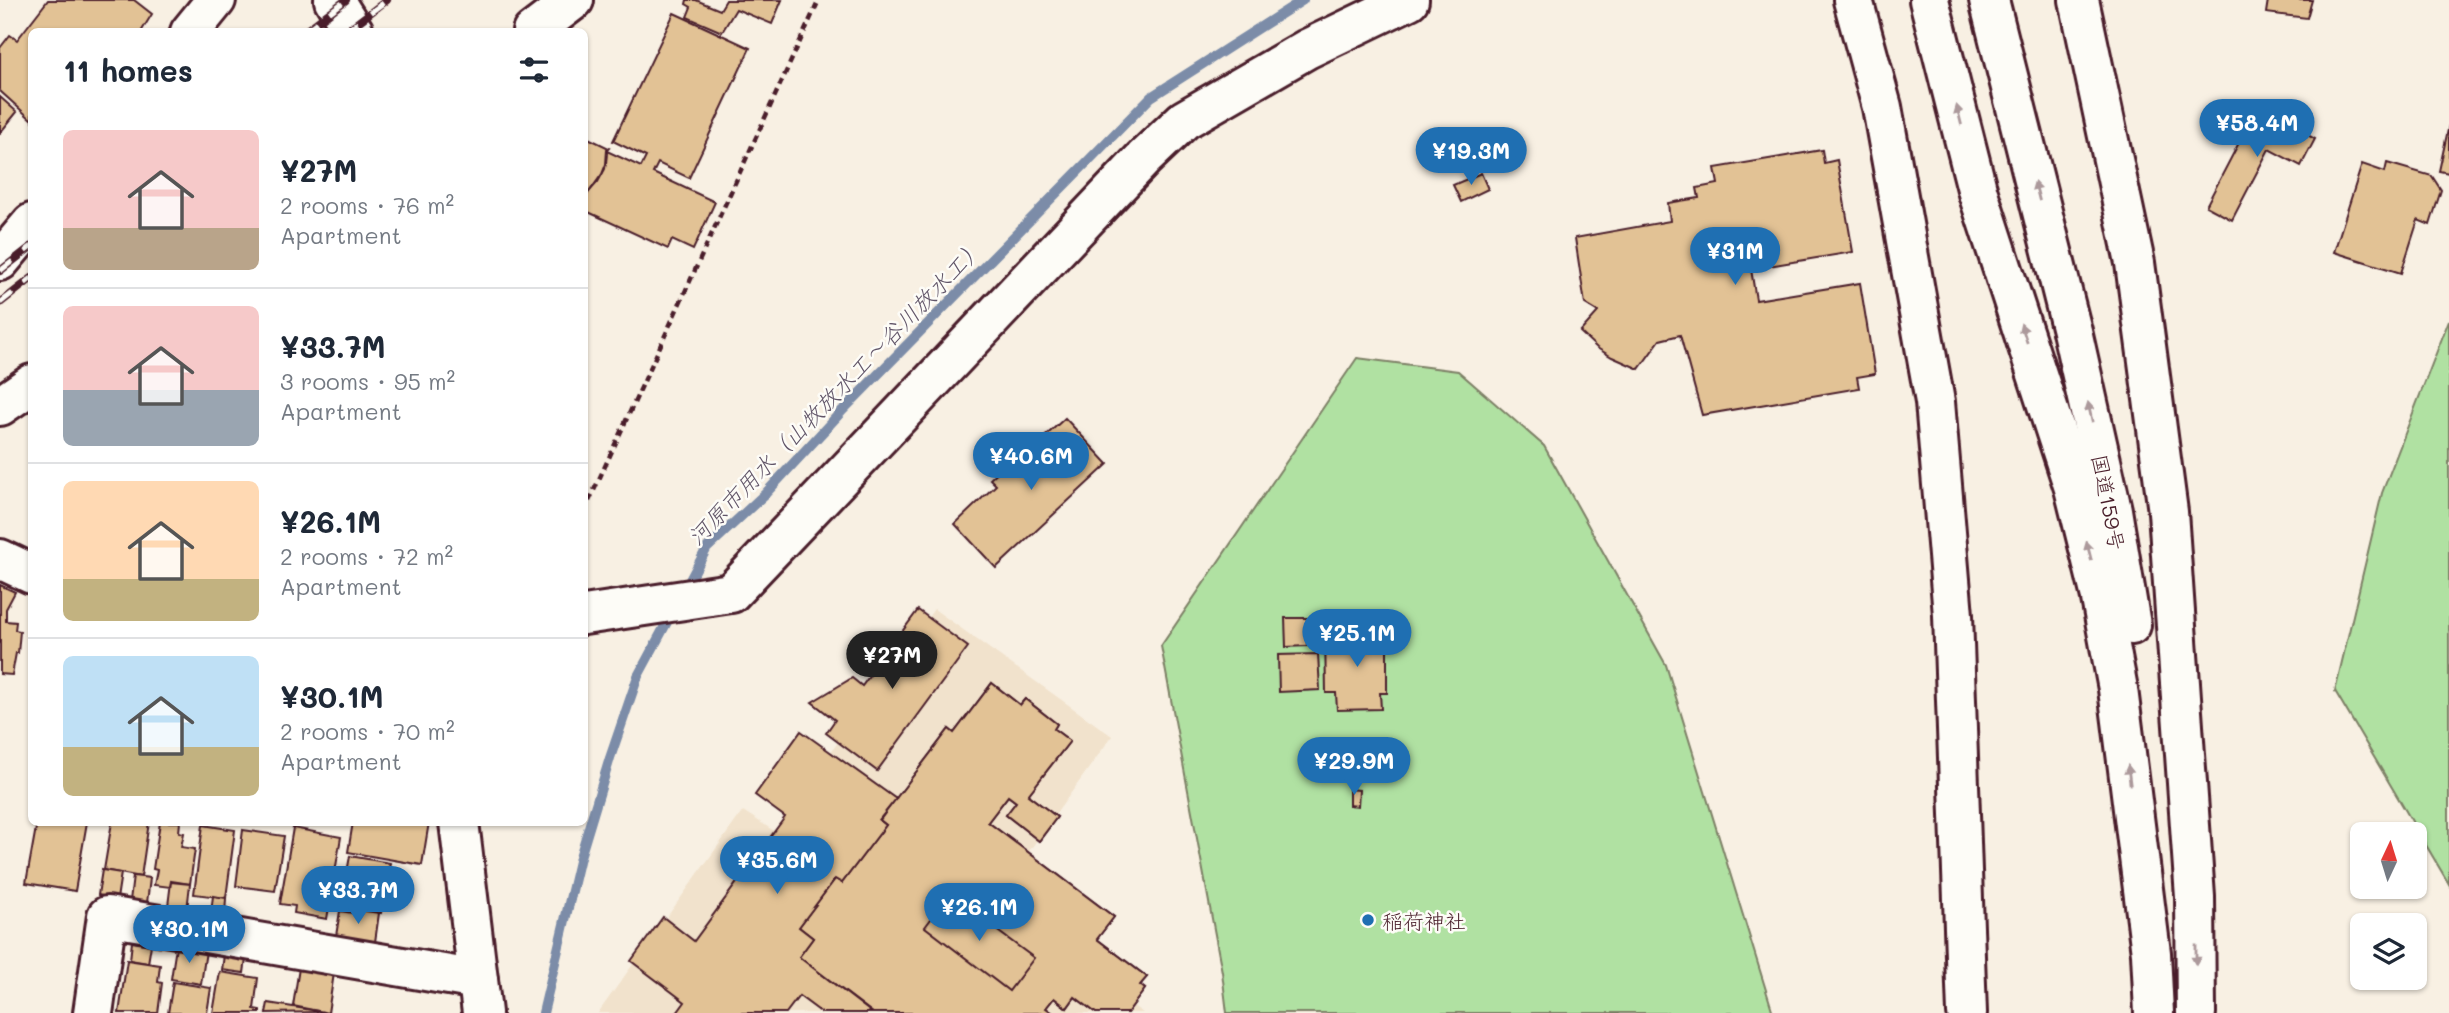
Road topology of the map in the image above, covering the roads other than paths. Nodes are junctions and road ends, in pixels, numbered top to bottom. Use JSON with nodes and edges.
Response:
{"nodes":[{"id":1,"x":216,"y":0,"type":"edge"},
{"id":2,"x":334,"y":0,"type":"edge"},
{"id":3,"x":574,"y":0,"type":"edge"},
{"id":4,"x":1409,"y":0,"type":"edge"},
{"id":5,"x":1853,"y":0,"type":"edge"},
{"id":6,"x":1929,"y":0,"type":"edge"},
{"id":7,"x":1989,"y":0,"type":"edge"},
{"id":8,"x":2079,"y":0,"type":"edge"},
{"id":9,"x":2103,"y":0,"type":"edge"},
{"id":10,"x":193,"y":28,"type":"edge"},
{"id":11,"x":352,"y":28,"type":"edge"},
{"id":12,"x":537,"y":28,"type":"edge"},
{"id":13,"x":28,"y":228,"type":"edge"},
{"id":14,"x":0,"y":261,"type":"edge"},
{"id":15,"x":28,"y":387,"type":"edge"},
{"id":16,"x":0,"y":406,"type":"edge"},
{"id":17,"x":0,"y":559,"type":"edge"},
{"id":18,"x":28,"y":572,"type":"edge"},
{"id":19,"x":588,"y":614,"type":"edge"},
{"id":20,"x":459,"y":826,"type":"edge"},
{"id":21,"x":2195,"y":897,"type":"junction"},
{"id":22,"x":480,"y":997,"type":"edge"},
{"id":23,"x":93,"y":1013,"type":"edge"},
{"id":24,"x":1967,"y":1013,"type":"edge"},
{"id":25,"x":2154,"y":1013,"type":"edge"},
{"id":26,"x":2173,"y":1013,"type":"edge"},
{"id":27,"x":2196,"y":1013,"type":"edge"}],
"edges":[{"from":1,"to":10,"type":"main road"},
{"from":2,"to":11,"type":"main road"},
{"from":3,"to":12,"type":"main road"},
{"from":4,"to":19,"type":"main road"},
{"from":5,"to":24,"type":"main road"},
{"from":25,"to":6,"type":"main road","one_way":true},
{"from":26,"to":7,"type":"main road","name":"国道159号","one_way":true},
{"from":8,"to":21,"type":"main road"},
{"from":9,"to":21,"type":"main road"},
{"from":13,"to":14,"type":"main road"},
{"from":15,"to":16,"type":"main road"},
{"from":17,"to":18,"type":"main road"},
{"from":20,"to":22,"type":"main road"},
{"from":21,"to":27,"type":"main road","one_way":true},
{"from":22,"to":23,"type":"main road"}]}
